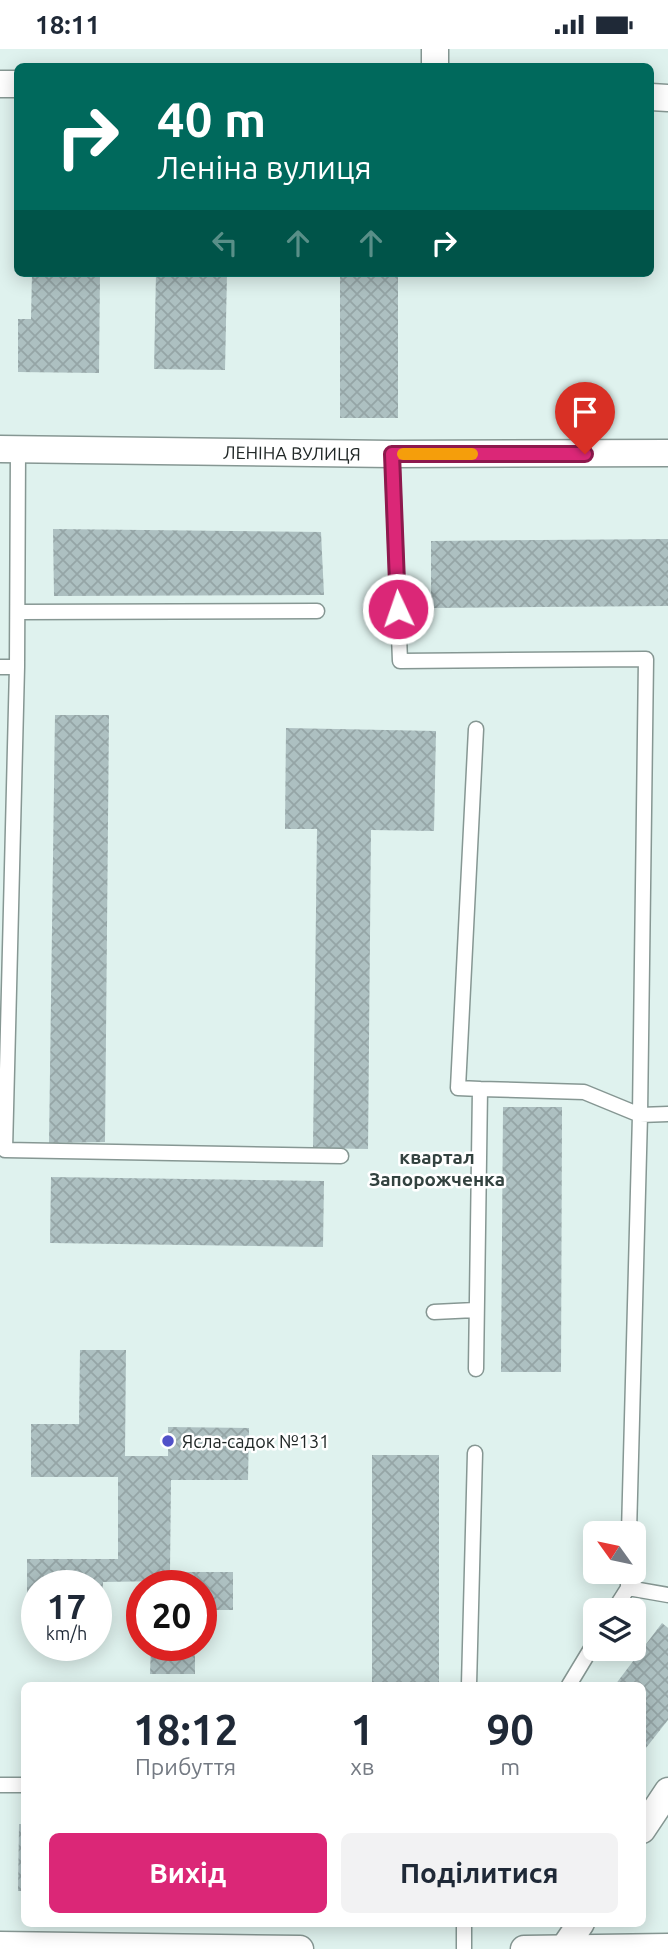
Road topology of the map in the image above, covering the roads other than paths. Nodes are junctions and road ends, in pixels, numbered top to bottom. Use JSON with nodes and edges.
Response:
{"nodes":[{"id":1,"x":9,"y":450,"type":"edge"},
{"id":2,"x":668,"y":453,"type":"edge"},
{"id":3,"x":392,"y":454,"type":"junction"},
{"id":4,"x":317,"y":611,"type":"dead end"},
{"id":5,"x":18,"y":612,"type":"junction"},
{"id":6,"x":0,"y":667,"type":"edge"},
{"id":7,"x":17,"y":667,"type":"junction"},
{"id":8,"x":476,"y":729,"type":"dead end"},
{"id":9,"x":480,"y":1089,"type":"junction"},
{"id":10,"x":668,"y":1114,"type":"edge"},
{"id":11,"x":640,"y":1115,"type":"junction"},
{"id":12,"x":341,"y":1156,"type":"dead end"},
{"id":13,"x":475,"y":1310,"type":"junction"},
{"id":14,"x":434,"y":1311,"type":"dead end"},
{"id":15,"x":476,"y":1369,"type":"dead end"},
{"id":16,"x":475,"y":1453,"type":"dead end"},
{"id":17,"x":629,"y":1521,"type":"edge"},
{"id":18,"x":628,"y":1584,"type":"edge"},
{"id":19,"x":628,"y":1588,"type":"junction"},
{"id":20,"x":668,"y":1595,"type":"edge"},
{"id":21,"x":622,"y":1598,"type":"edge"},
{"id":22,"x":584,"y":1661,"type":"edge"},
{"id":23,"x":469,"y":1682,"type":"edge"},
{"id":24,"x":571,"y":1682,"type":"edge"},
{"id":25,"x":0,"y":1785,"type":"edge"},
{"id":26,"x":21,"y":1785,"type":"edge"},
{"id":27,"x":668,"y":1791,"type":"edge"},
{"id":28,"x":646,"y":1824,"type":"edge"},
{"id":29,"x":464,"y":1927,"type":"edge"},
{"id":30,"x":578,"y":1927,"type":"edge"},
{"id":31,"x":0,"y":1945,"type":"edge"},
{"id":32,"x":668,"y":1947,"type":"edge"},
{"id":33,"x":565,"y":1948,"type":"edge"},
{"id":34,"x":300,"y":1949,"type":"edge"},
{"id":35,"x":464,"y":1949,"type":"edge"},
{"id":36,"x":524,"y":1949,"type":"edge"}],
"edges":[{"from":1,"to":3,"type":"street","name":"ЛЕНІНА ВУЛИЦЯ"},
{"from":1,"to":5,"type":"lane"},
{"from":2,"to":3,"type":"street","name":"ЛЕНІНА ВУЛИЦЯ"},
{"from":3,"to":11,"type":"lane"},
{"from":4,"to":5,"type":"lane"},
{"from":5,"to":7,"type":"lane"},
{"from":6,"to":7,"type":"lane"},
{"from":7,"to":12,"type":"lane"},
{"from":8,"to":9,"type":"lane"},
{"from":9,"to":11,"type":"lane"},
{"from":9,"to":13,"type":"lane"},
{"from":10,"to":11,"type":"lane"},
{"from":11,"to":17,"type":"lane"},
{"from":13,"to":14,"type":"lane"},
{"from":13,"to":15,"type":"lane"},
{"from":16,"to":23,"type":"lane"},
{"from":18,"to":19,"type":"lane"},
{"from":19,"to":20,"type":"lane"},
{"from":19,"to":21,"type":"lane"},
{"from":22,"to":24,"type":"lane"},
{"from":25,"to":26,"type":"lane"},
{"from":27,"to":28,"type":"street"},
{"from":29,"to":35,"type":"lane"},
{"from":30,"to":33,"type":"street"},
{"from":31,"to":34,"type":"street"},
{"from":32,"to":33,"type":"street"},
{"from":33,"to":36,"type":"street"}]}
